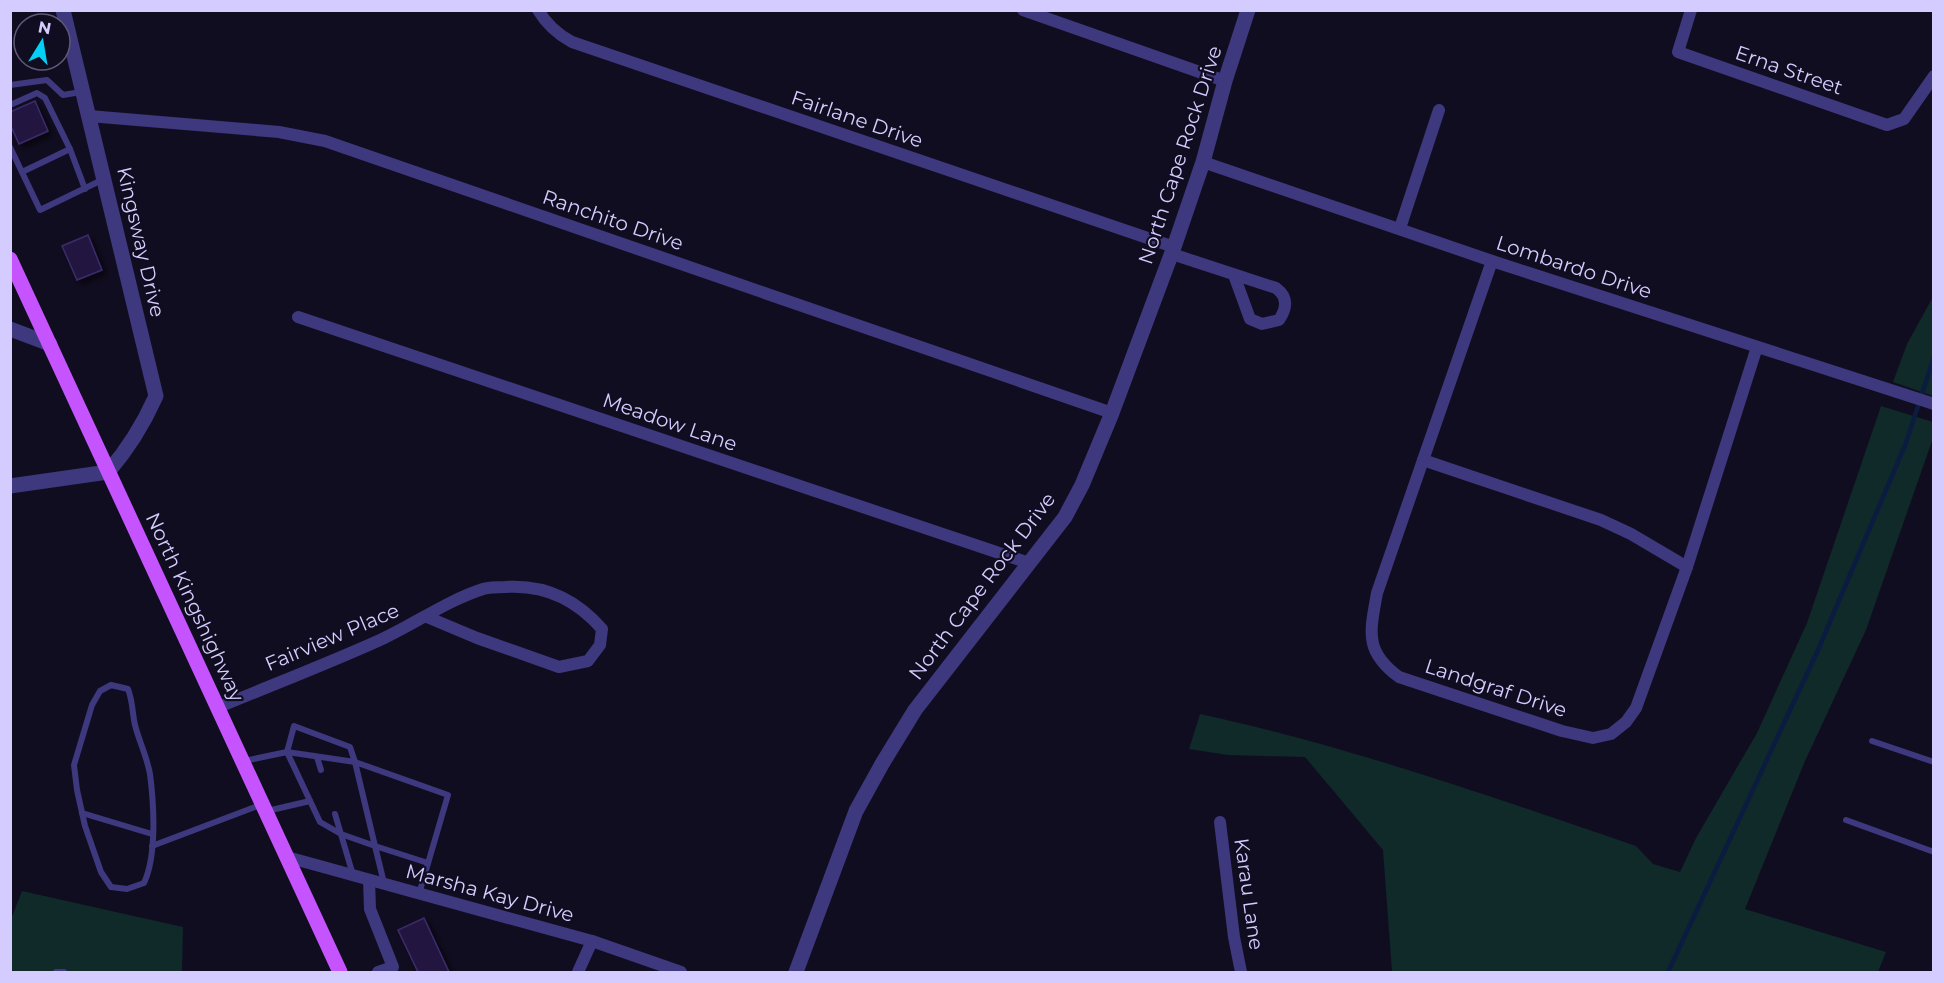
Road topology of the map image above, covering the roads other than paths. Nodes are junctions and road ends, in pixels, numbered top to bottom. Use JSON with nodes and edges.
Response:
{"nodes":[{"id":1,"x":63,"y":10,"type":"edge"},
{"id":2,"x":538,"y":10,"type":"edge"},
{"id":3,"x":1023,"y":10,"type":"edge"},
{"id":4,"x":1248,"y":10,"type":"edge"},
{"id":5,"x":1691,"y":10,"type":"edge"},
{"id":6,"x":1934,"y":76,"type":"edge"},
{"id":7,"x":1225,"y":81,"type":"junction"},
{"id":8,"x":10,"y":85,"type":"edge"},
{"id":9,"x":83,"y":91,"type":"junction"},
{"id":10,"x":10,"y":105,"type":"edge"},
{"id":11,"x":1439,"y":110,"type":"dead end"},
{"id":12,"x":89,"y":116,"type":"junction"},
{"id":13,"x":10,"y":147,"type":"edge"},
{"id":14,"x":70,"y":149,"type":"junction"},
{"id":15,"x":1203,"y":162,"type":"junction"},
{"id":16,"x":22,"y":172,"type":"junction"},
{"id":17,"x":104,"y":179,"type":"junction"},
{"id":18,"x":85,"y":189,"type":"junction"},
{"id":19,"x":1400,"y":228,"type":"junction"},
{"id":20,"x":1173,"y":251,"type":"junction"},
{"id":21,"x":10,"y":259,"type":"edge"},
{"id":22,"x":1492,"y":261,"type":"junction"},
{"id":23,"x":1234,"y":275,"type":"junction"},
{"id":24,"x":298,"y":317,"type":"dead end"},
{"id":25,"x":10,"y":329,"type":"edge"},
{"id":26,"x":50,"y":344,"type":"junction"},
{"id":27,"x":1757,"y":347,"type":"junction"},
{"id":28,"x":1932,"y":403,"type":"edge"},
{"id":29,"x":1112,"y":413,"type":"junction"},
{"id":30,"x":1423,"y":460,"type":"junction"},
{"id":31,"x":108,"y":472,"type":"junction"},
{"id":32,"x":10,"y":486,"type":"edge"},
{"id":33,"x":1029,"y":563,"type":"junction"},
{"id":34,"x":1687,"y":567,"type":"junction"},
{"id":35,"x":427,"y":617,"type":"junction"},
{"id":36,"x":219,"y":707,"type":"junction"},
{"id":37,"x":1872,"y":741,"type":"dead end"},
{"id":38,"x":287,"y":752,"type":"junction"},
{"id":39,"x":317,"y":757,"type":"junction"},
{"id":40,"x":243,"y":761,"type":"junction"},
{"id":41,"x":355,"y":762,"type":"junction"},
{"id":42,"x":1934,"y":762,"type":"edge"},
{"id":43,"x":321,"y":770,"type":"dead end"},
{"id":44,"x":310,"y":801,"type":"junction"},
{"id":45,"x":265,"y":808,"type":"junction"},
{"id":46,"x":82,"y":813,"type":"junction"},
{"id":47,"x":335,"y":814,"type":"dead end"},
{"id":48,"x":1846,"y":820,"type":"dead end"},
{"id":49,"x":1220,"y":822,"type":"dead end"},
{"id":50,"x":152,"y":834,"type":"junction"},
{"id":51,"x":341,"y":834,"type":"junction"},
{"id":52,"x":152,"y":846,"type":"junction"},
{"id":53,"x":375,"y":846,"type":"junction"},
{"id":54,"x":1934,"y":852,"type":"edge"},
{"id":55,"x":287,"y":857,"type":"junction"},
{"id":56,"x":428,"y":863,"type":"junction"},
{"id":57,"x":353,"y":875,"type":"junction"},
{"id":58,"x":369,"y":880,"type":"junction"},
{"id":59,"x":384,"y":884,"type":"junction"},
{"id":60,"x":418,"y":894,"type":"junction"},
{"id":61,"x":592,"y":941,"type":"junction"},
{"id":62,"x":394,"y":970,"type":"edge"},
{"id":63,"x":56,"y":972,"type":"edge"},
{"id":64,"x":64,"y":972,"type":"edge"},
{"id":65,"x":340,"y":972,"type":"edge"},
{"id":66,"x":378,"y":972,"type":"edge"},
{"id":67,"x":578,"y":972,"type":"edge"},
{"id":68,"x":681,"y":972,"type":"edge"},
{"id":69,"x":796,"y":972,"type":"edge"},
{"id":70,"x":1241,"y":972,"type":"edge"}],
"edges":[{"from":1,"to":9,"type":"street","name":"Kingsway Drive"},
{"from":2,"to":20,"type":"street","name":"Fairlane Drive"},
{"from":3,"to":7,"type":"street"},
{"from":4,"to":7,"type":"street","name":"North Cape Rock Drive"},
{"from":5,"to":6,"type":"street","name":"Erna Street"},
{"from":7,"to":15,"type":"street","name":"North Cape Rock Drive"},
{"from":8,"to":9,"type":"lane"},
{"from":9,"to":12,"type":"street","name":"Kingsway Drive"},
{"from":10,"to":14,"type":"lane"},
{"from":11,"to":19,"type":"street"},
{"from":12,"to":17,"type":"street","name":"Kingsway Drive"},
{"from":12,"to":29,"type":"street","name":"Ranchito Drive"},
{"from":13,"to":16,"type":"lane"},
{"from":14,"to":16,"type":"lane"},
{"from":14,"to":18,"type":"lane"},
{"from":15,"to":19,"type":"street","name":"Lombardo Drive"},
{"from":15,"to":20,"type":"street","name":"North Cape Rock Drive"},
{"from":16,"to":18,"type":"lane"},
{"from":17,"to":18,"type":"lane"},
{"from":17,"to":31,"type":"street","name":"Kingsway Drive"},
{"from":19,"to":22,"type":"street","name":"Lombardo Drive"},
{"from":20,"to":23,"type":"street","name":"Fairlane Drive"},
{"from":20,"to":29,"type":"street","name":"North Cape Rock Drive"},
{"from":21,"to":26,"type":"main road","name":"North Kingshighway"},
{"from":22,"to":27,"type":"street","name":"Lombardo Drive"},
{"from":22,"to":30,"type":"street","name":"Landgraf Drive"},
{"from":23,"to":23,"type":"street","name":"Fairlane Drive"},
{"from":24,"to":33,"type":"street","name":"Meadow Lane"},
{"from":25,"to":26,"type":"street"},
{"from":26,"to":31,"type":"main road","name":"North Kingshighway"},
{"from":27,"to":28,"type":"street","name":"Lombardo Drive"},
{"from":27,"to":34,"type":"street","name":"Landgraf Drive"},
{"from":29,"to":33,"type":"street","name":"North Cape Rock Drive"},
{"from":30,"to":34,"type":"street"},
{"from":30,"to":34,"type":"street","name":"Landgraf Drive"},
{"from":31,"to":32,"type":"street"},
{"from":31,"to":36,"type":"main road","name":"North Kingshighway"},
{"from":33,"to":69,"type":"street","name":"North Cape Rock Drive"},
{"from":35,"to":35,"type":"street","name":"Fairview Place"},
{"from":35,"to":36,"type":"street","name":"Fairview Place"},
{"from":36,"to":40,"type":"main road","name":"North Kingshighway"},
{"from":37,"to":42,"type":"lane"},
{"from":38,"to":39,"type":"lane"},
{"from":38,"to":40,"type":"lane"},
{"from":38,"to":41,"type":"lane"},
{"from":38,"to":44,"type":"lane"},
{"from":39,"to":41,"type":"lane"},
{"from":39,"to":43,"type":"lane"},
{"from":40,"to":45,"type":"main road","name":"North Kingshighway"},
{"from":41,"to":53,"type":"lane"},
{"from":41,"to":56,"type":"lane"},
{"from":44,"to":45,"type":"lane"},
{"from":44,"to":51,"type":"lane"},
{"from":45,"to":52,"type":"lane"},
{"from":45,"to":55,"type":"main road","name":"North Kingshighway"},
{"from":46,"to":50,"type":"lane"},
{"from":46,"to":50,"type":"lane"},
{"from":46,"to":52,"type":"lane"},
{"from":47,"to":51,"type":"lane"},
{"from":48,"to":54,"type":"lane"},
{"from":49,"to":70,"type":"street","name":"Karau Lane"},
{"from":50,"to":52,"type":"lane"},
{"from":51,"to":53,"type":"lane"},
{"from":51,"to":57,"type":"lane"},
{"from":53,"to":56,"type":"lane"},
{"from":53,"to":59,"type":"lane"},
{"from":55,"to":57,"type":"street","name":"Marsha Kay Drive"},
{"from":55,"to":65,"type":"main road","name":"North Kingshighway"},
{"from":56,"to":60,"type":"lane"},
{"from":57,"to":58,"type":"street","name":"Marsha Kay Drive"},
{"from":58,"to":59,"type":"street","name":"Marsha Kay Drive"},
{"from":58,"to":62,"type":"street"},
{"from":59,"to":60,"type":"street","name":"Marsha Kay Drive"},
{"from":60,"to":61,"type":"street","name":"Marsha Kay Drive"},
{"from":61,"to":67,"type":"street"},
{"from":61,"to":68,"type":"street","name":"Marsha Kay Drive"},
{"from":62,"to":66,"type":"street"},
{"from":63,"to":64,"type":"lane"}]}
